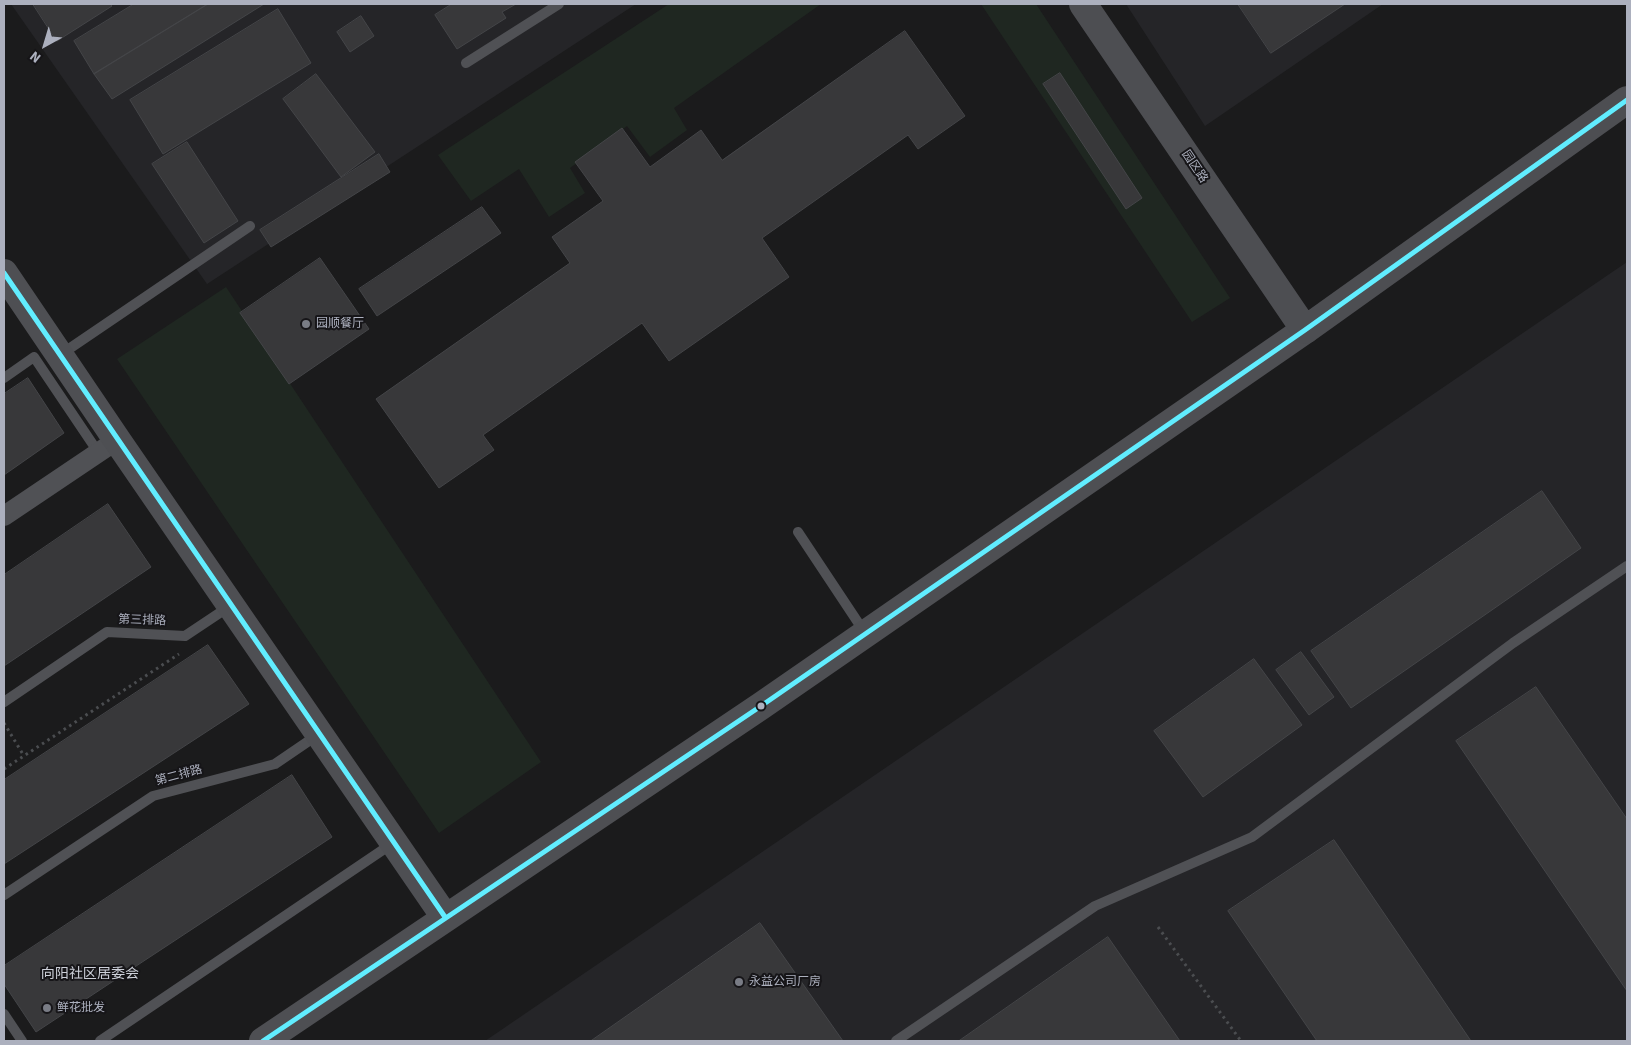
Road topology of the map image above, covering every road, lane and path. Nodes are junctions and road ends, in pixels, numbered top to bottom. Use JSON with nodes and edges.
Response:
{"nodes":[{"id":1,"x":559,"y":4,"type":"edge"},
{"id":2,"x":1083,"y":4,"type":"edge"},
{"id":3,"x":466,"y":63,"type":"dead end"},
{"id":4,"x":1627,"y":100,"type":"edge"},
{"id":5,"x":250,"y":226,"type":"dead end"},
{"id":6,"x":11,"y":288,"type":"edge"},
{"id":7,"x":1305,"y":330,"type":"junction"},
{"id":8,"x":60,"y":356,"type":"junction"},
{"id":9,"x":4,"y":378,"type":"edge"},
{"id":10,"x":107,"y":446,"type":"junction"},
{"id":11,"x":4,"y":516,"type":"edge"},
{"id":12,"x":798,"y":532,"type":"dead end"},
{"id":13,"x":1627,"y":566,"type":"edge"},
{"id":14,"x":231,"y":606,"type":"junction"},
{"id":15,"x":865,"y":634,"type":"junction"},
{"id":16,"x":181,"y":653,"type":"dead end"},
{"id":17,"x":4,"y":702,"type":"edge"},
{"id":18,"x":4,"y":723,"type":"edge"},
{"id":19,"x":319,"y":734,"type":"junction"},
{"id":20,"x":24,"y":756,"type":"junction"},
{"id":21,"x":4,"y":769,"type":"edge"},
{"id":22,"x":394,"y":842,"type":"junction"},
{"id":23,"x":4,"y":895,"type":"edge"},
{"id":24,"x":446,"y":917,"type":"junction"},
{"id":25,"x":1158,"y":926,"type":"dead end"},
{"id":26,"x":4,"y":1014,"type":"edge"},
{"id":27,"x":22,"y":1041,"type":"edge"},
{"id":28,"x":100,"y":1041,"type":"edge"},
{"id":29,"x":263,"y":1041,"type":"edge"},
{"id":30,"x":896,"y":1041,"type":"edge"},
{"id":31,"x":1241,"y":1041,"type":"edge"}],
"edges":[{"from":1,"to":3,"type":"lane"},
{"from":2,"to":7,"type":"highway","name":"园区路"},
{"from":4,"to":7,"type":"highway"},
{"from":5,"to":8,"type":"lane"},
{"from":6,"to":8,"type":"main road"},
{"from":7,"to":15,"type":"main road"},
{"from":8,"to":10,"type":"main road"},
{"from":9,"to":10,"type":"lane"},
{"from":10,"to":11,"type":"street"},
{"from":10,"to":14,"type":"main road"},
{"from":12,"to":15,"type":"lane"},
{"from":13,"to":30,"type":"lane"},
{"from":14,"to":17,"type":"lane","name":"第三排路"},
{"from":14,"to":19,"type":"main road"},
{"from":15,"to":24,"type":"main road"},
{"from":16,"to":20,"type":"path"},
{"from":18,"to":20,"type":"path"},
{"from":19,"to":22,"type":"main road"},
{"from":19,"to":23,"type":"lane","name":"第二排路"},
{"from":20,"to":21,"type":"path"},
{"from":22,"to":24,"type":"main road"},
{"from":22,"to":28,"type":"lane"},
{"from":24,"to":29,"type":"main road"},
{"from":25,"to":31,"type":"path"},
{"from":26,"to":27,"type":"lane"}]}
